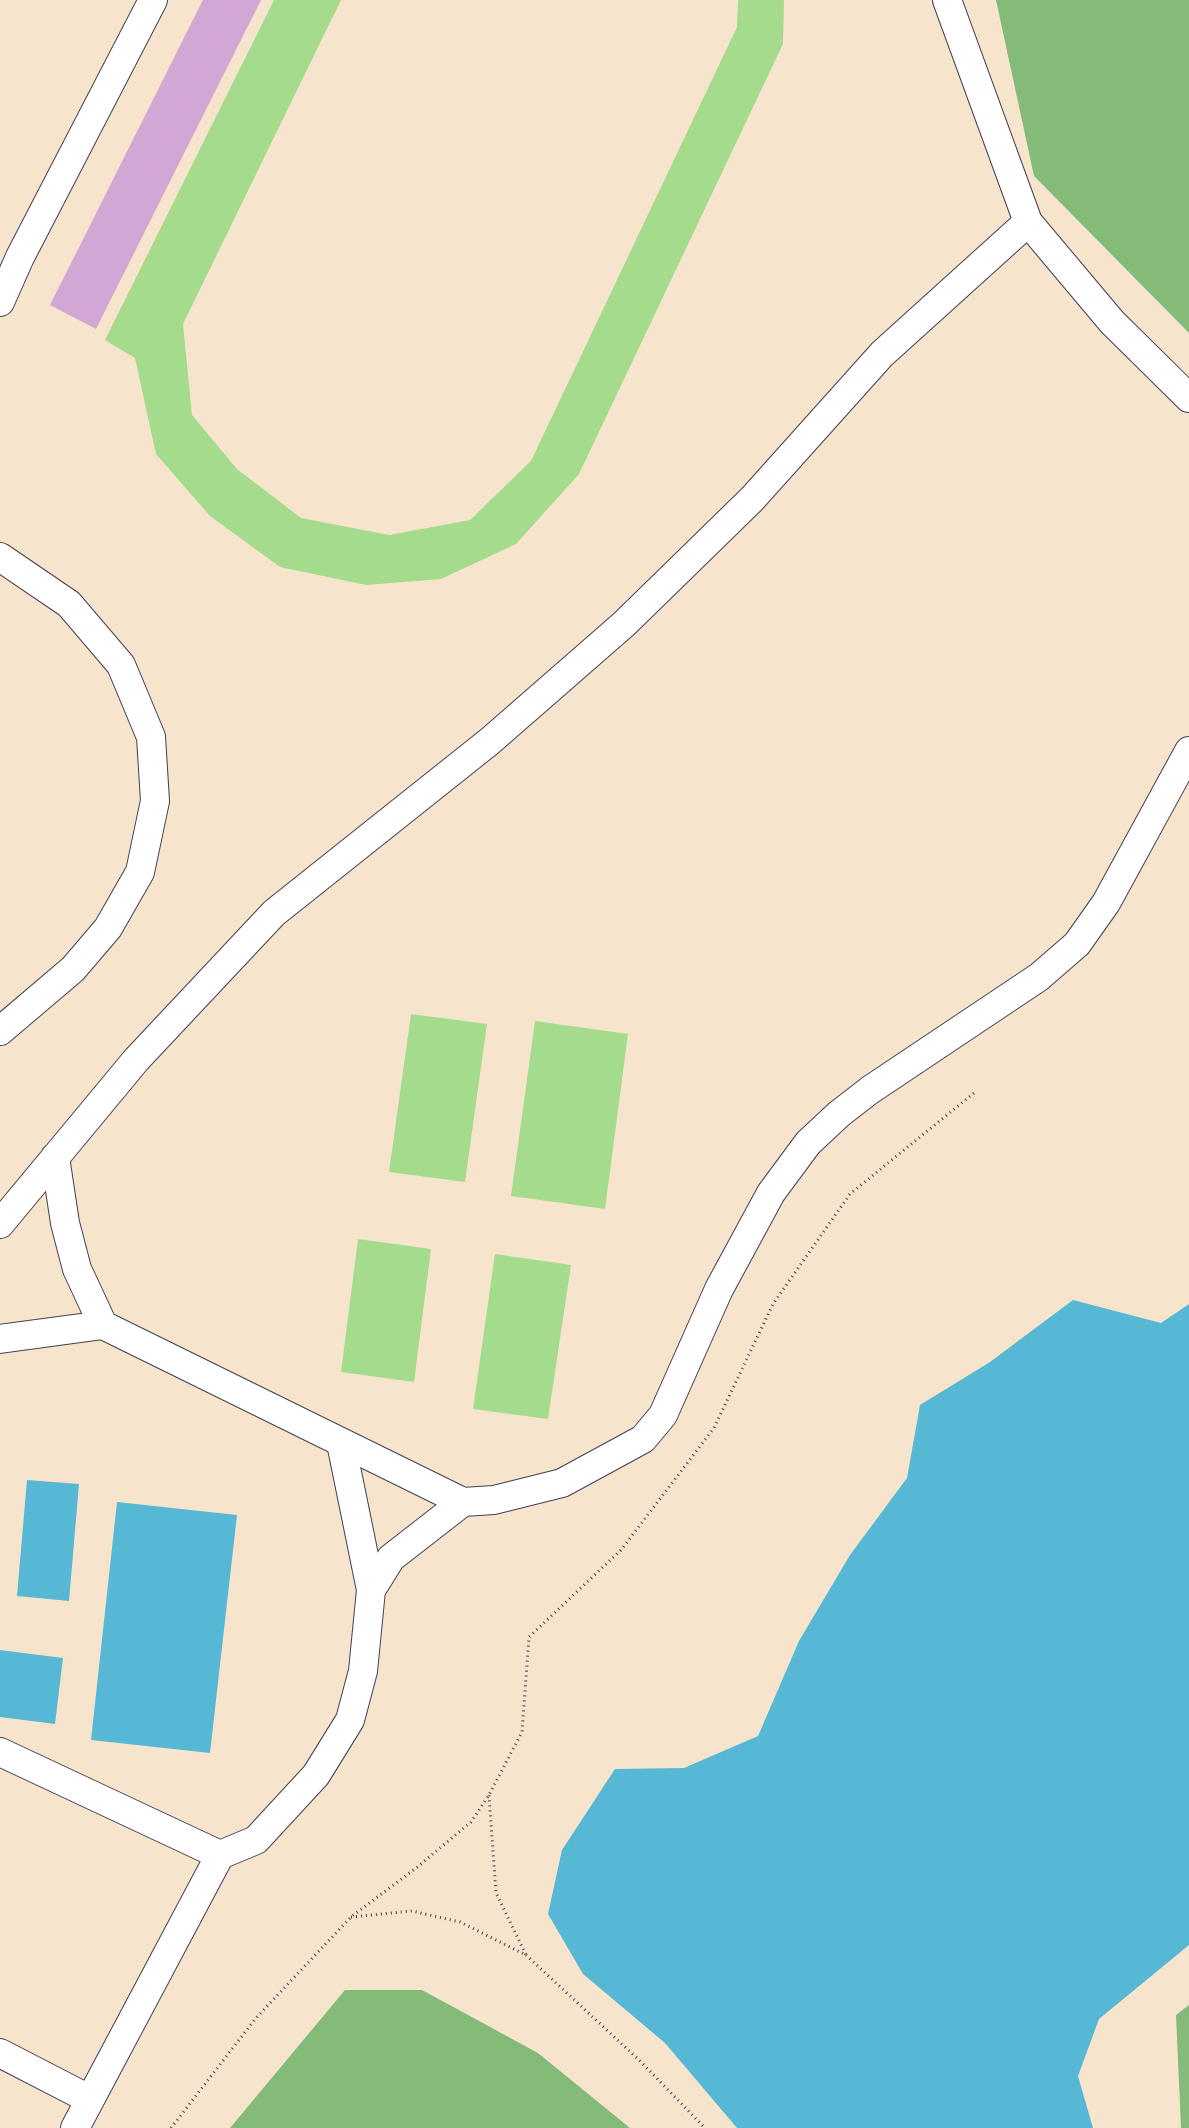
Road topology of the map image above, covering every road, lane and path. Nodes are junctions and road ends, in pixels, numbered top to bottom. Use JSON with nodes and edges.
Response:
{"nodes":[{"id":1,"x":153,"y":0,"type":"edge"},
{"id":2,"x":947,"y":0,"type":"edge"},
{"id":3,"x":1028,"y":222,"type":"junction"},
{"id":4,"x":0,"y":302,"type":"edge"},
{"id":5,"x":1189,"y":398,"type":"edge"},
{"id":6,"x":0,"y":557,"type":"edge"},
{"id":7,"x":1189,"y":751,"type":"edge"},
{"id":8,"x":0,"y":1031,"type":"edge"},
{"id":9,"x":974,"y":1093,"type":"dead end"},
{"id":10,"x":55,"y":1157,"type":"junction"},
{"id":11,"x":0,"y":1224,"type":"edge"},
{"id":12,"x":103,"y":1325,"type":"junction"},
{"id":13,"x":0,"y":1339,"type":"edge"},
{"id":14,"x":341,"y":1443,"type":"junction"},
{"id":15,"x":463,"y":1502,"type":"junction"},
{"id":16,"x":371,"y":1590,"type":"junction"},
{"id":17,"x":0,"y":1752,"type":"edge"},
{"id":18,"x":489,"y":1795,"type":"junction"},
{"id":19,"x":220,"y":1855,"type":"junction"},
{"id":20,"x":351,"y":1917,"type":"junction"},
{"id":21,"x":526,"y":1955,"type":"junction"},
{"id":22,"x":0,"y":2052,"type":"edge"},
{"id":23,"x":89,"y":2098,"type":"junction"},
{"id":24,"x":75,"y":2128,"type":"edge"},
{"id":25,"x":171,"y":2128,"type":"edge"},
{"id":26,"x":705,"y":2128,"type":"edge"}],
"edges":[{"from":1,"to":4,"type":"street"},
{"from":2,"to":3,"type":"street"},
{"from":3,"to":5,"type":"street"},
{"from":3,"to":10,"type":"street"},
{"from":6,"to":8,"type":"street"},
{"from":7,"to":15,"type":"street"},
{"from":9,"to":18,"type":"path"},
{"from":10,"to":11,"type":"street"},
{"from":10,"to":12,"type":"street"},
{"from":12,"to":13,"type":"street"},
{"from":12,"to":14,"type":"street"},
{"from":14,"to":15,"type":"street"},
{"from":14,"to":16,"type":"street"},
{"from":15,"to":16,"type":"street"},
{"from":16,"to":19,"type":"street"},
{"from":17,"to":19,"type":"street"},
{"from":18,"to":20,"type":"path"},
{"from":18,"to":21,"type":"path"},
{"from":19,"to":23,"type":"street"},
{"from":20,"to":21,"type":"path"},
{"from":20,"to":25,"type":"path"},
{"from":21,"to":26,"type":"path"},
{"from":22,"to":23,"type":"street"},
{"from":23,"to":24,"type":"street"}]}
